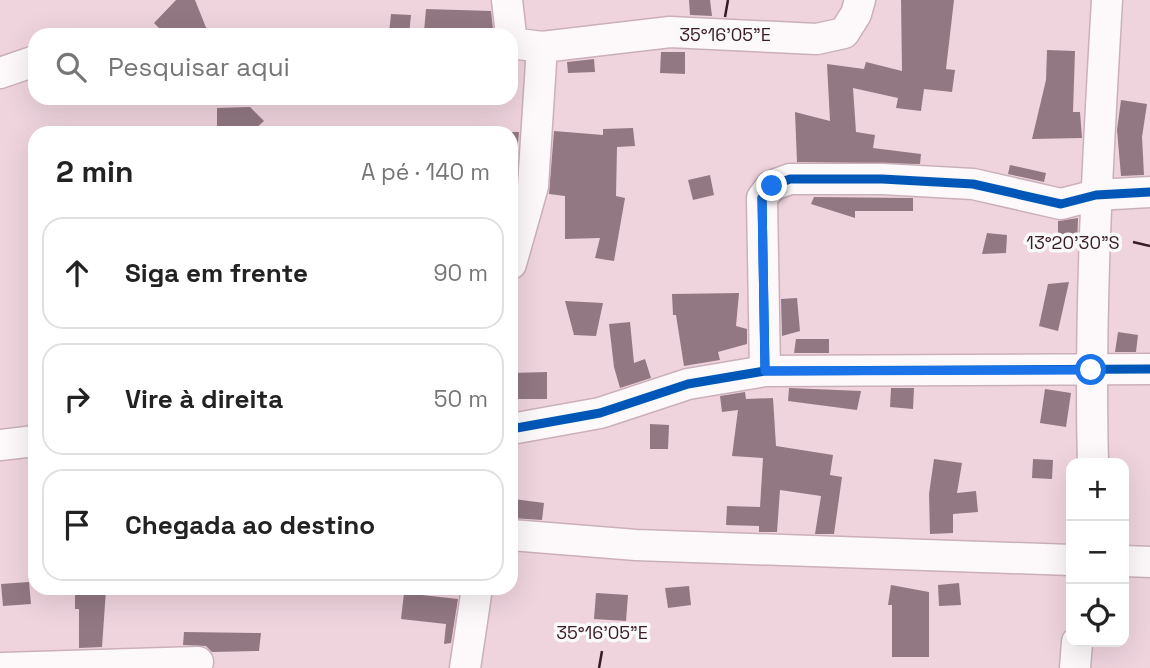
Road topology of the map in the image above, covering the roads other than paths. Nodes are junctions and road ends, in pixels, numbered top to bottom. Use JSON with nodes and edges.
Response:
{"nodes":[{"id":1,"x":507,"y":0,"type":"edge"},
{"id":2,"x":860,"y":0,"type":"edge"},
{"id":3,"x":1107,"y":0,"type":"edge"},
{"id":4,"x":510,"y":28,"type":"edge"},
{"id":5,"x":518,"y":44,"type":"edge"},
{"id":6,"x":542,"y":47,"type":"junction"},
{"id":7,"x":28,"y":63,"type":"edge"},
{"id":8,"x":0,"y":73,"type":"edge"},
{"id":9,"x":1150,"y":192,"type":"edge"},
{"id":10,"x":1096,"y":195,"type":"junction"},
{"id":11,"x":518,"y":239,"type":"edge"},
{"id":12,"x":1150,"y":369,"type":"edge"},
{"id":13,"x":1091,"y":370,"type":"junction"},
{"id":14,"x":765,"y":371,"type":"junction"},
{"id":15,"x":518,"y":428,"type":"edge"},
{"id":16,"x":28,"y":442,"type":"edge"},
{"id":17,"x":0,"y":445,"type":"edge"},
{"id":18,"x":1093,"y":458,"type":"edge"},
{"id":19,"x":518,"y":536,"type":"edge"},
{"id":20,"x":1066,"y":560,"type":"edge"},
{"id":21,"x":1129,"y":561,"type":"edge"},
{"id":22,"x":1150,"y":562,"type":"edge"},
{"id":23,"x":476,"y":595,"type":"edge"},
{"id":24,"x":1076,"y":647,"type":"edge"},
{"id":25,"x":198,"y":662,"type":"dead end"},
{"id":26,"x":4,"y":668,"type":"edge"},
{"id":27,"x":465,"y":668,"type":"edge"},
{"id":28,"x":1075,"y":668,"type":"edge"}],
"edges":[{"from":1,"to":4,"type":"street"},
{"from":2,"to":6,"type":"street"},
{"from":3,"to":10,"type":"street"},
{"from":5,"to":6,"type":"street"},
{"from":6,"to":11,"type":"street"},
{"from":7,"to":8,"type":"street"},
{"from":9,"to":10,"type":"street"},
{"from":10,"to":13,"type":"street"},
{"from":10,"to":14,"type":"street"},
{"from":12,"to":13,"type":"street"},
{"from":13,"to":14,"type":"street"},
{"from":13,"to":18,"type":"street"},
{"from":14,"to":15,"type":"street"},
{"from":16,"to":17,"type":"street"},
{"from":19,"to":20,"type":"street"},
{"from":21,"to":22,"type":"street"},
{"from":23,"to":27,"type":"street"},
{"from":24,"to":28,"type":"street"},
{"from":25,"to":26,"type":"street"}]}
